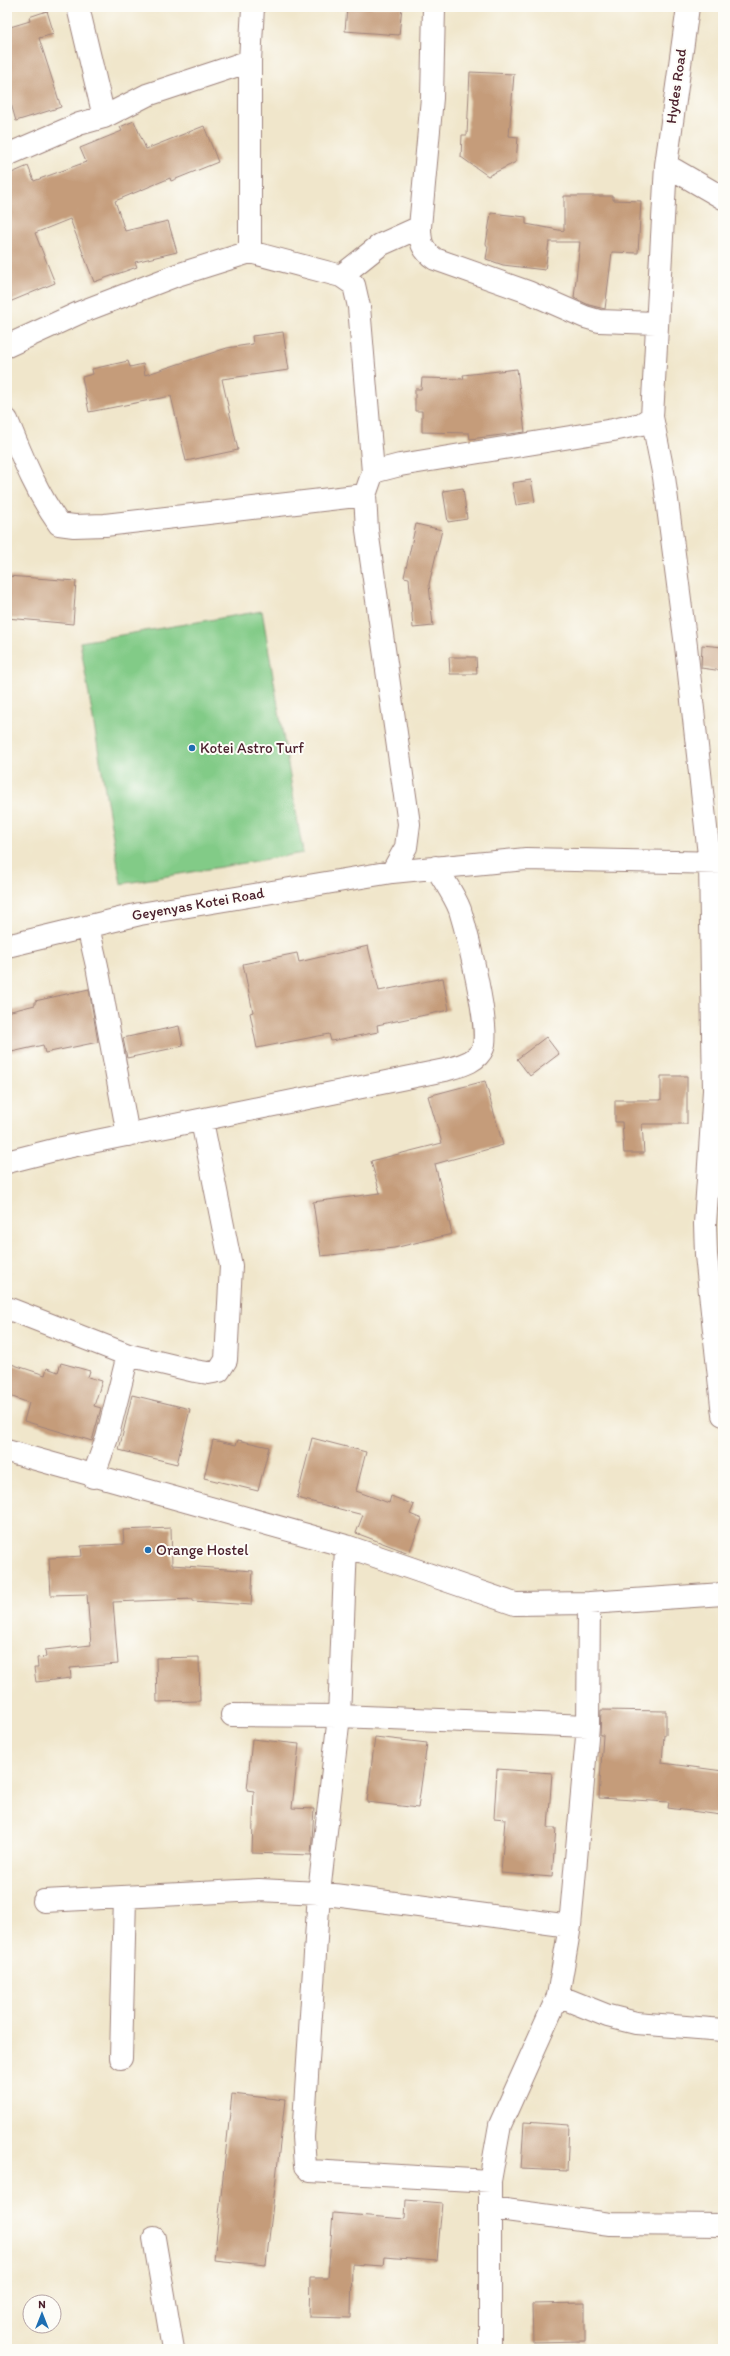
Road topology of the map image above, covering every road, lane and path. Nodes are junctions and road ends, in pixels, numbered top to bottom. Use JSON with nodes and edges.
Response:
{"nodes":[{"id":1,"x":78,"y":7,"type":"edge"},
{"id":2,"x":253,"y":7,"type":"edge"},
{"id":3,"x":434,"y":7,"type":"edge"},
{"id":4,"x":688,"y":7,"type":"edge"},
{"id":5,"x":250,"y":61,"type":"junction"},
{"id":6,"x":104,"y":118,"type":"junction"},
{"id":7,"x":7,"y":156,"type":"edge"},
{"id":8,"x":666,"y":165,"type":"junction"},
{"id":9,"x":723,"y":198,"type":"edge"},
{"id":10,"x":420,"y":227,"type":"junction"},
{"id":11,"x":250,"y":252,"type":"junction"},
{"id":12,"x":341,"y":276,"type":"junction"},
{"id":13,"x":656,"y":323,"type":"junction"},
{"id":14,"x":7,"y":346,"type":"edge"},
{"id":15,"x":652,"y":417,"type":"junction"},
{"id":16,"x":7,"y":420,"type":"edge"},
{"id":17,"x":373,"y":472,"type":"junction"},
{"id":18,"x":365,"y":495,"type":"junction"},
{"id":19,"x":717,"y":863,"type":"edge"},
{"id":20,"x":436,"y":868,"type":"junction"},
{"id":21,"x":392,"y":872,"type":"junction"},
{"id":22,"x":88,"y":927,"type":"junction"},
{"id":23,"x":7,"y":946,"type":"edge"},
{"id":24,"x":202,"y":1121,"type":"junction"},
{"id":25,"x":128,"y":1136,"type":"junction"},
{"id":26,"x":7,"y":1162,"type":"edge"},
{"id":27,"x":7,"y":1308,"type":"edge"},
{"id":28,"x":128,"y":1355,"type":"junction"},
{"id":29,"x":723,"y":1415,"type":"edge"},
{"id":30,"x":7,"y":1451,"type":"edge"},
{"id":31,"x":93,"y":1477,"type":"junction"},
{"id":32,"x":346,"y":1546,"type":"junction"},
{"id":33,"x":723,"y":1594,"type":"edge"},
{"id":34,"x":589,"y":1603,"type":"junction"},
{"id":35,"x":232,"y":1715,"type":"dead end"},
{"id":36,"x":338,"y":1716,"type":"junction"},
{"id":37,"x":588,"y":1726,"type":"junction"},
{"id":38,"x":319,"y":1893,"type":"junction"},
{"id":39,"x":125,"y":1897,"type":"junction"},
{"id":40,"x":44,"y":1901,"type":"dead end"},
{"id":41,"x":570,"y":1926,"type":"junction"},
{"id":42,"x":558,"y":1996,"type":"junction"},
{"id":43,"x":723,"y":2030,"type":"edge"},
{"id":44,"x":121,"y":2058,"type":"dead end"},
{"id":45,"x":490,"y":2181,"type":"junction"},
{"id":46,"x":491,"y":2208,"type":"junction"},
{"id":47,"x":723,"y":2226,"type":"edge"},
{"id":48,"x":154,"y":2238,"type":"dead end"},
{"id":49,"x":173,"y":2349,"type":"edge"},
{"id":50,"x":490,"y":2349,"type":"edge"}],
"edges":[{"from":1,"to":6,"type":"street"},
{"from":2,"to":5,"type":"street"},
{"from":3,"to":10,"type":"street"},
{"from":4,"to":8,"type":"street","name":"Hydes Road"},
{"from":5,"to":6,"type":"street"},
{"from":5,"to":11,"type":"street"},
{"from":6,"to":7,"type":"street"},
{"from":8,"to":9,"type":"street"},
{"from":8,"to":13,"type":"street","name":"Hydes Road"},
{"from":10,"to":12,"type":"street"},
{"from":10,"to":13,"type":"street"},
{"from":11,"to":12,"type":"street"},
{"from":11,"to":14,"type":"street"},
{"from":12,"to":17,"type":"street"},
{"from":13,"to":15,"type":"street","name":"Hydes Road"},
{"from":15,"to":17,"type":"street"},
{"from":15,"to":19,"type":"street","name":"Hydes Road"},
{"from":16,"to":18,"type":"street"},
{"from":17,"to":18,"type":"street"},
{"from":18,"to":21,"type":"street"},
{"from":19,"to":20,"type":"street","name":"Geyenyas Kotei Road"},
{"from":19,"to":29,"type":"street","name":"Hydes Road"},
{"from":20,"to":21,"type":"street","name":"Geyenyas Kotei Road"},
{"from":20,"to":24,"type":"street"},
{"from":21,"to":22,"type":"street","name":"Geyenyas Kotei Road"},
{"from":22,"to":23,"type":"street","name":"Geyenyas Kotei Road"},
{"from":22,"to":25,"type":"street"},
{"from":24,"to":25,"type":"street"},
{"from":24,"to":28,"type":"street"},
{"from":25,"to":26,"type":"street"},
{"from":27,"to":28,"type":"street"},
{"from":28,"to":31,"type":"street"},
{"from":30,"to":31,"type":"street"},
{"from":31,"to":32,"type":"street"},
{"from":32,"to":34,"type":"street"},
{"from":32,"to":36,"type":"street"},
{"from":33,"to":34,"type":"street"},
{"from":34,"to":37,"type":"street"},
{"from":35,"to":36,"type":"street"},
{"from":36,"to":37,"type":"street"},
{"from":36,"to":38,"type":"street"},
{"from":37,"to":41,"type":"street"},
{"from":38,"to":39,"type":"street"},
{"from":38,"to":41,"type":"street"},
{"from":38,"to":45,"type":"street"},
{"from":39,"to":40,"type":"street"},
{"from":39,"to":44,"type":"street"},
{"from":41,"to":42,"type":"street"},
{"from":42,"to":43,"type":"street"},
{"from":42,"to":45,"type":"street"},
{"from":45,"to":46,"type":"street"},
{"from":46,"to":47,"type":"street"},
{"from":46,"to":50,"type":"street"},
{"from":48,"to":49,"type":"street"}]}
